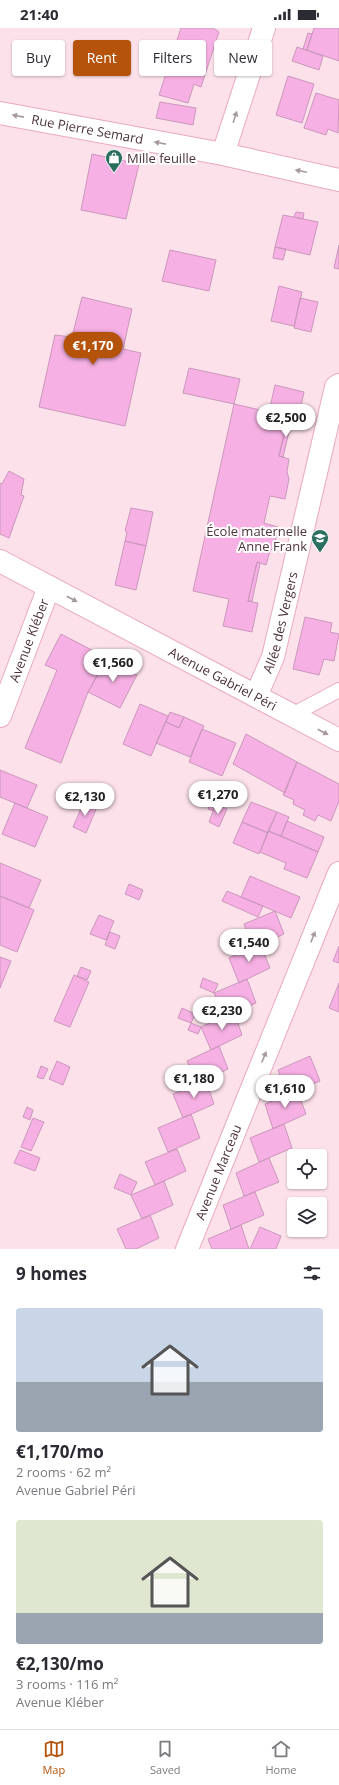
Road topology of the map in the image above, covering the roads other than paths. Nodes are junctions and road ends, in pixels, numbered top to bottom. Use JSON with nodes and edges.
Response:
{"nodes":[{"id":1,"x":264,"y":28,"type":"edge"},
{"id":2,"x":0,"y":113,"type":"edge"},
{"id":3,"x":223,"y":154,"type":"junction"},
{"id":4,"x":339,"y":180,"type":"edge"},
{"id":5,"x":339,"y":385,"type":"edge"},
{"id":6,"x":0,"y":561,"type":"edge"},
{"id":7,"x":49,"y":587,"type":"junction"},
{"id":8,"x":339,"y":690,"type":"edge"},
{"id":9,"x":256,"y":696,"type":"junction"},
{"id":10,"x":292,"y":715,"type":"junction"},
{"id":11,"x":0,"y":716,"type":"edge"},
{"id":12,"x":339,"y":740,"type":"edge"},
{"id":13,"x":339,"y":873,"type":"edge"},
{"id":14,"x":187,"y":1249,"type":"edge"}],
"edges":[{"from":3,"to":1,"type":"street","one_way":true},
{"from":3,"to":2,"type":"street","name":"Rue Pierre Semard","one_way":true},
{"from":4,"to":3,"type":"street","name":"Rue Pierre Semard","one_way":true},
{"from":5,"to":9,"type":"street","name":"Allée des Vergers"},
{"from":6,"to":7,"type":"street","name":"Avenue Gabriel Péri"},
{"from":7,"to":9,"type":"street","name":"Avenue Gabriel Péri","one_way":true},
{"from":7,"to":11,"type":"street","name":"Avenue Kléber"},
{"from":8,"to":10,"type":"lane"},
{"from":9,"to":10,"type":"street","name":"Avenue Gabriel Péri"},
{"from":10,"to":12,"type":"street","name":"Avenue Gabriel Péri","one_way":true},
{"from":14,"to":13,"type":"street","name":"Avenue Marceau","one_way":true}]}
